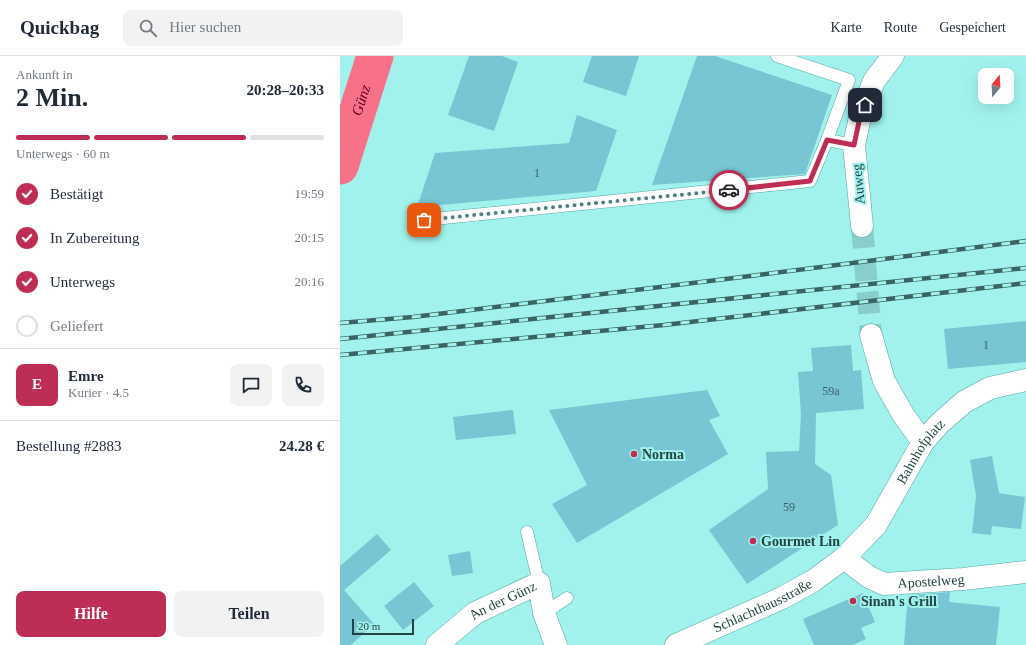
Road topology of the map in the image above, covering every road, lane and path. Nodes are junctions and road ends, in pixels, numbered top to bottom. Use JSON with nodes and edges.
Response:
{"nodes":[{"id":1,"x":777,"y":56,"type":"edge"},
{"id":2,"x":893,"y":56,"type":"edge"},
{"id":3,"x":827,"y":140,"type":"junction"},
{"id":4,"x":854,"y":145,"type":"junction"},
{"id":5,"x":424,"y":220,"type":"dead end"},
{"id":6,"x":862,"y":226,"type":"tunnel mouth"},
{"id":7,"x":871,"y":335,"type":"tunnel mouth"},
{"id":8,"x":1026,"y":380,"type":"edge"},
{"id":9,"x":923,"y":442,"type":"junction"},
{"id":10,"x":527,"y":532,"type":"dead end"},
{"id":11,"x":844,"y":558,"type":"junction"},
{"id":12,"x":1026,"y":572,"type":"edge"},
{"id":13,"x":539,"y":584,"type":"junction"},
{"id":14,"x":567,"y":598,"type":"dead end"},
{"id":15,"x":544,"y":613,"type":"junction"},
{"id":16,"x":436,"y":645,"type":"edge"},
{"id":17,"x":556,"y":645,"type":"edge"},
{"id":18,"x":676,"y":645,"type":"edge"}],
"edges":[{"from":1,"to":3,"type":"lane"},
{"from":2,"to":4,"type":"street","name":"Auweg"},
{"from":3,"to":4,"type":"lane"},
{"from":3,"to":5,"type":"lane"},
{"from":4,"to":6,"type":"street","name":"Auweg"},
{"from":7,"to":9,"type":"street"},
{"from":8,"to":9,"type":"street","name":"Bahnhofplatz"},
{"from":9,"to":11,"type":"street","name":"Bahnhofplatz"},
{"from":10,"to":13,"type":"lane"},
{"from":11,"to":12,"type":"street","name":"Apostelweg"},
{"from":11,"to":18,"type":"street","name":"Schlachthausstraße"},
{"from":13,"to":15,"type":"street","name":"An der Günz"},
{"from":13,"to":16,"type":"street","name":"An der Günz"},
{"from":14,"to":15,"type":"lane"},
{"from":15,"to":17,"type":"street","name":"An der Günz"}]}
